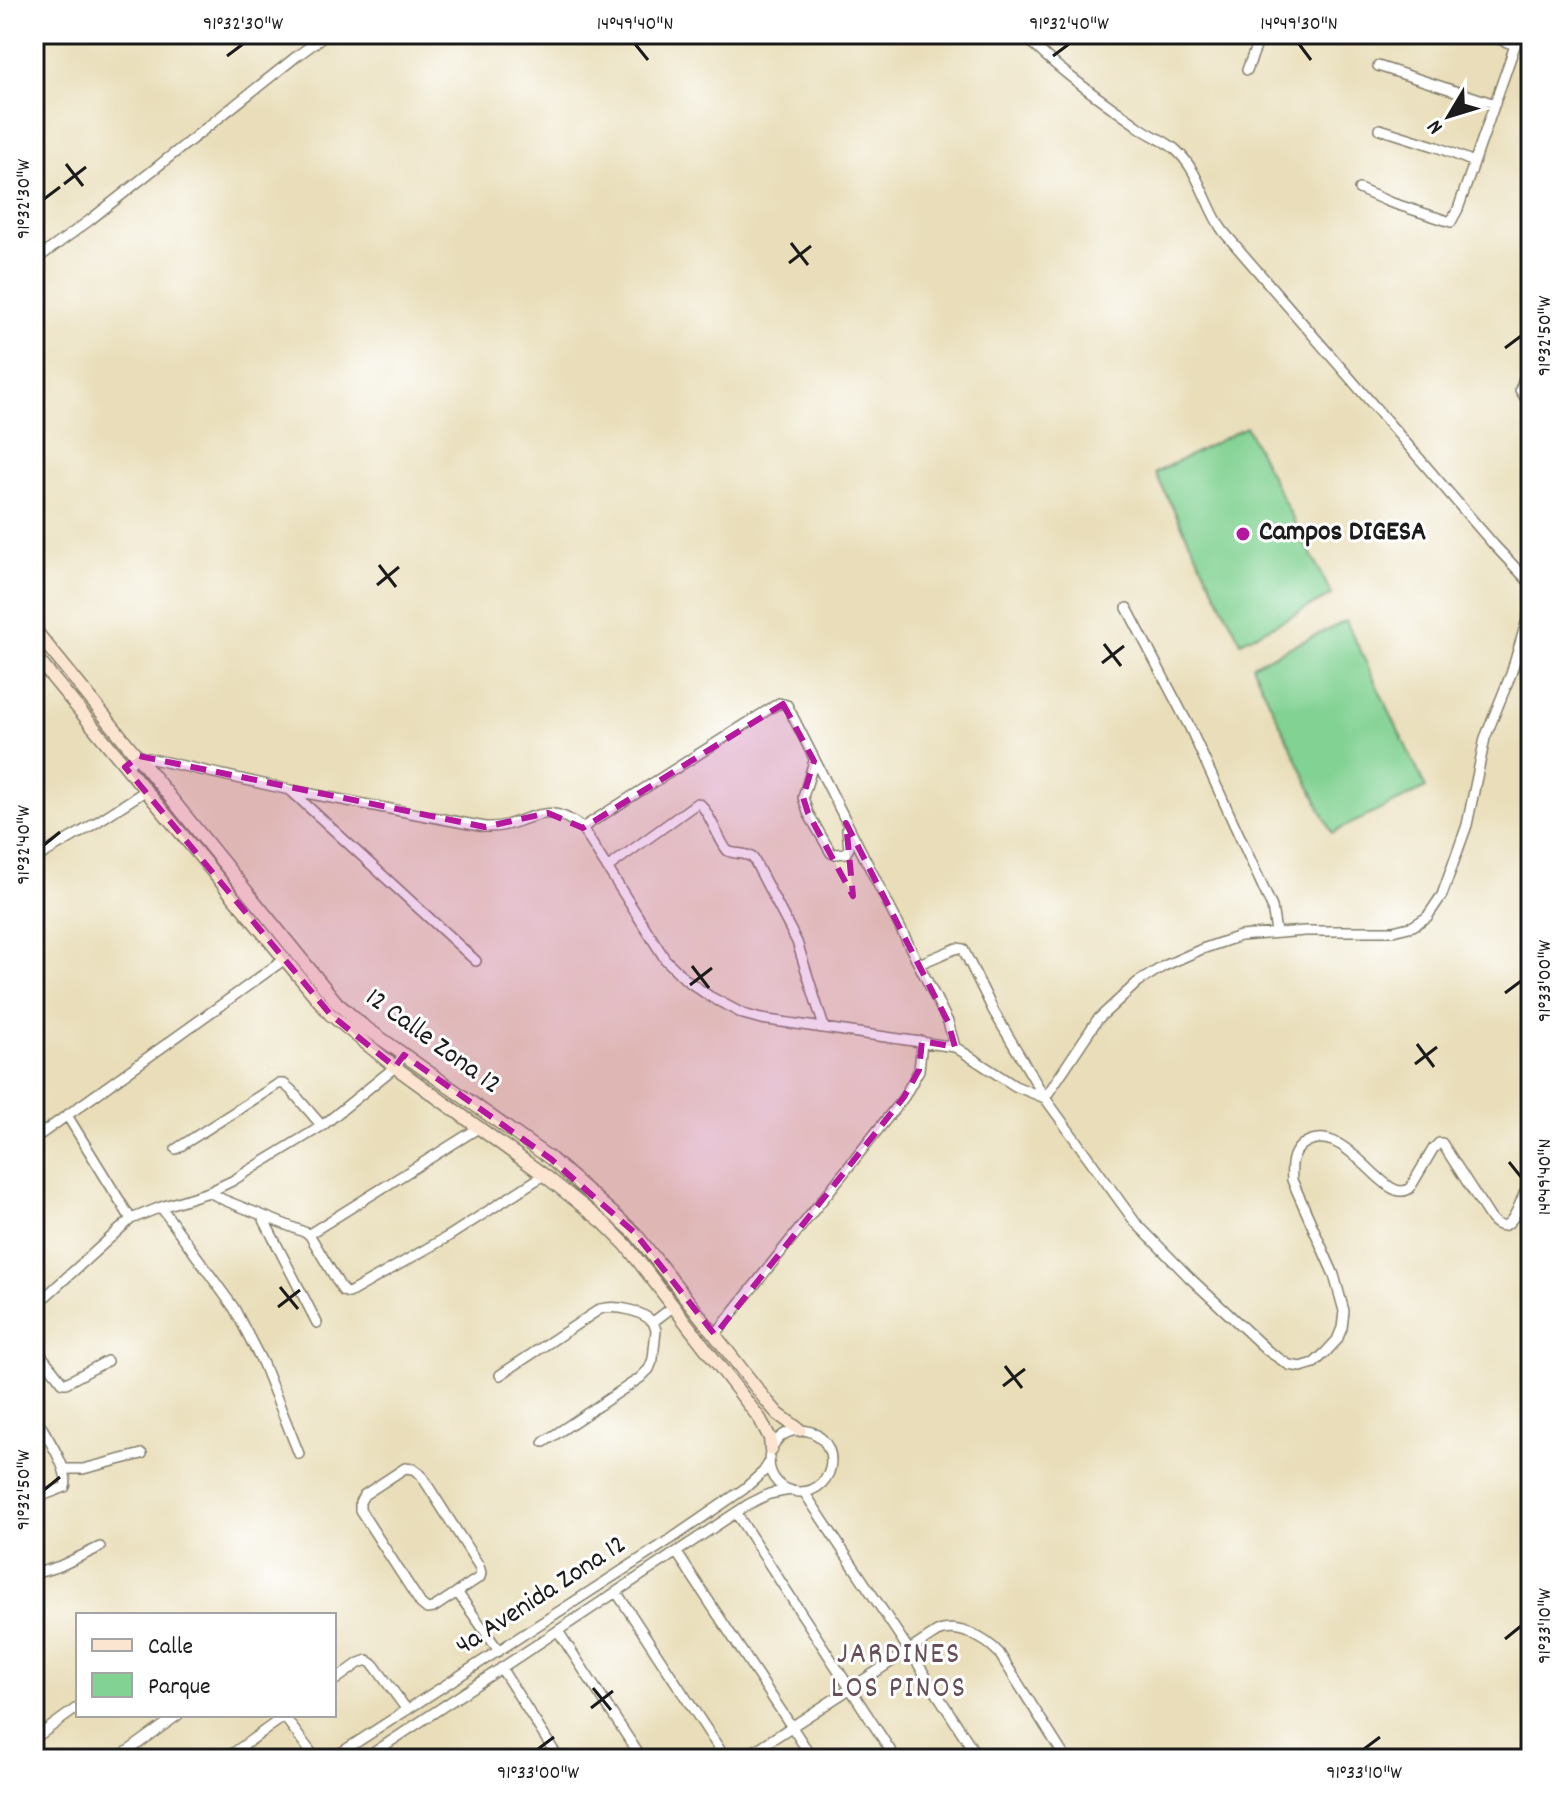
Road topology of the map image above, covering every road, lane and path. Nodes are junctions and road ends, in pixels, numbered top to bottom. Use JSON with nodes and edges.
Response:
{"nodes":[{"id":1,"x":46,"y":34,"type":"edge"},
{"id":2,"x":327,"y":34,"type":"edge"},
{"id":3,"x":1023,"y":34,"type":"edge"},
{"id":4,"x":1261,"y":34,"type":"edge"},
{"id":5,"x":1485,"y":34,"type":"edge"},
{"id":6,"x":1519,"y":34,"type":"edge"},
{"id":7,"x":34,"y":42,"type":"edge"},
{"id":8,"x":1515,"y":45,"type":"junction"},
{"id":9,"x":1378,"y":66,"type":"dead end"},
{"id":10,"x":1247,"y":70,"type":"dead end"},
{"id":11,"x":1495,"y":104,"type":"junction"},
{"id":12,"x":1380,"y":129,"type":"dead end"},
{"id":13,"x":1474,"y":162,"type":"junction"},
{"id":14,"x":1359,"y":189,"type":"dead end"},
{"id":15,"x":34,"y":261,"type":"edge"},
{"id":16,"x":1531,"y":357,"type":"edge"},
{"id":17,"x":1531,"y":406,"type":"edge"},
{"id":18,"x":1531,"y":584,"type":"edge"},
{"id":19,"x":1531,"y":606,"type":"edge"},
{"id":20,"x":1127,"y":608,"type":"dead end"},
{"id":21,"x":34,"y":629,"type":"edge"},
{"id":22,"x":34,"y":655,"type":"edge"},
{"id":23,"x":139,"y":756,"type":"junction"},
{"id":24,"x":814,"y":761,"type":"junction"},
{"id":25,"x":125,"y":767,"type":"junction"},
{"id":26,"x":290,"y":790,"type":"junction"},
{"id":27,"x":145,"y":791,"type":"junction"},
{"id":28,"x":846,"y":823,"type":"junction"},
{"id":29,"x":582,"y":828,"type":"junction"},
{"id":30,"x":34,"y":859,"type":"edge"},
{"id":31,"x":607,"y":868,"type":"junction"},
{"id":32,"x":1276,"y":932,"type":"junction"},
{"id":33,"x":285,"y":959,"type":"junction"},
{"id":34,"x":476,"y":961,"type":"dead end"},
{"id":35,"x":919,"y":964,"type":"junction"},
{"id":36,"x":824,"y":1027,"type":"junction"},
{"id":37,"x":922,"y":1041,"type":"junction"},
{"id":38,"x":955,"y":1047,"type":"junction"},
{"id":39,"x":404,"y":1055,"type":"junction"},
{"id":40,"x":395,"y":1067,"type":"junction"},
{"id":41,"x":1045,"y":1098,"type":"junction"},
{"id":42,"x":68,"y":1117,"type":"junction"},
{"id":43,"x":322,"y":1126,"type":"junction"},
{"id":44,"x":480,"y":1127,"type":"junction"},
{"id":45,"x":34,"y":1139,"type":"edge"},
{"id":46,"x":176,"y":1149,"type":"dead end"},
{"id":47,"x":544,"y":1175,"type":"junction"},
{"id":48,"x":1531,"y":1179,"type":"edge"},
{"id":49,"x":209,"y":1192,"type":"junction"},
{"id":50,"x":161,"y":1207,"type":"junction"},
{"id":51,"x":261,"y":1215,"type":"junction"},
{"id":52,"x":131,"y":1219,"type":"junction"},
{"id":53,"x":309,"y":1234,"type":"junction"},
{"id":54,"x":674,"y":1306,"type":"junction"},
{"id":55,"x":34,"y":1307,"type":"edge"},
{"id":56,"x":653,"y":1322,"type":"junction"},
{"id":57,"x":317,"y":1323,"type":"dead end"},
{"id":58,"x":715,"y":1335,"type":"junction"},
{"id":59,"x":36,"y":1352,"type":"edge"},
{"id":60,"x":107,"y":1361,"type":"dead end"},
{"id":61,"x":500,"y":1375,"type":"dead end"},
{"id":62,"x":34,"y":1414,"type":"edge"},
{"id":63,"x":800,"y":1430,"type":"junction"},
{"id":64,"x":544,"y":1442,"type":"dead end"},
{"id":65,"x":142,"y":1454,"type":"dead end"},
{"id":66,"x":299,"y":1454,"type":"dead end"},
{"id":67,"x":770,"y":1456,"type":"junction"},
{"id":68,"x":64,"y":1469,"type":"junction"},
{"id":69,"x":790,"y":1490,"type":"junction"},
{"id":70,"x":804,"y":1492,"type":"junction"},
{"id":71,"x":34,"y":1499,"type":"edge"},
{"id":72,"x":736,"y":1513,"type":"junction"},
{"id":73,"x":100,"y":1547,"type":"dead end"},
{"id":74,"x":677,"y":1553,"type":"junction"},
{"id":75,"x":34,"y":1574,"type":"edge"},
{"id":76,"x":457,"y":1592,"type":"junction"},
{"id":77,"x":617,"y":1593,"type":"junction"},
{"id":78,"x":558,"y":1631,"type":"junction"},
{"id":79,"x":909,"y":1650,"type":"junction"},
{"id":80,"x":499,"y":1651,"type":"junction"},
{"id":81,"x":501,"y":1668,"type":"junction"},
{"id":82,"x":336,"y":1680,"type":"edge"},
{"id":83,"x":850,"y":1689,"type":"junction"},
{"id":84,"x":76,"y":1708,"type":"edge"},
{"id":85,"x":407,"y":1710,"type":"junction"},
{"id":86,"x":175,"y":1717,"type":"edge"},
{"id":87,"x":282,"y":1717,"type":"edge"},
{"id":88,"x":286,"y":1717,"type":"edge"},
{"id":89,"x":792,"y":1727,"type":"junction"},
{"id":90,"x":34,"y":1739,"type":"edge"},
{"id":91,"x":381,"y":1748,"type":"junction"},
{"id":92,"x":117,"y":1759,"type":"edge"},
{"id":93,"x":225,"y":1759,"type":"edge"},
{"id":94,"x":316,"y":1759,"type":"edge"},
{"id":95,"x":331,"y":1759,"type":"edge"},
{"id":96,"x":364,"y":1759,"type":"edge"},
{"id":97,"x":389,"y":1759,"type":"edge"},
{"id":98,"x":559,"y":1759,"type":"edge"},
{"id":99,"x":642,"y":1759,"type":"edge"},
{"id":100,"x":726,"y":1759,"type":"edge"},
{"id":101,"x":742,"y":1759,"type":"edge"},
{"id":102,"x":813,"y":1759,"type":"edge"},
{"id":103,"x":896,"y":1759,"type":"edge"},
{"id":104,"x":979,"y":1759,"type":"edge"},
{"id":105,"x":1066,"y":1759,"type":"edge"}],
"edges":[{"from":1,"to":7,"type":"street"},
{"from":2,"to":15,"type":"street"},
{"from":3,"to":18,"type":"street"},
{"from":4,"to":10,"type":"street"},
{"from":5,"to":8,"type":"street"},
{"from":6,"to":8,"type":"street"},
{"from":8,"to":11,"type":"street"},
{"from":9,"to":11,"type":"street"},
{"from":11,"to":13,"type":"street"},
{"from":12,"to":13,"type":"street"},
{"from":13,"to":14,"type":"street"},
{"from":16,"to":17,"type":"street"},
{"from":19,"to":32,"type":"street"},
{"from":20,"to":32,"type":"street"},
{"from":21,"to":23,"type":"street","name":"12 Calle Zona 12"},
{"from":22,"to":25,"type":"street","name":"12 Calle Zona 12"},
{"from":23,"to":25,"type":"street"},
{"from":23,"to":26,"type":"street"},
{"from":23,"to":39,"type":"street","name":"12 Calle Zona 12"},
{"from":24,"to":28,"type":"street"},
{"from":24,"to":28,"type":"street"},
{"from":24,"to":29,"type":"street"},
{"from":25,"to":27,"type":"street","name":"12 Calle Zona 12"},
{"from":26,"to":29,"type":"street"},
{"from":26,"to":34,"type":"street"},
{"from":27,"to":30,"type":"street"},
{"from":27,"to":33,"type":"street","name":"12 Calle Zona 12"},
{"from":28,"to":35,"type":"street"},
{"from":29,"to":31,"type":"street"},
{"from":31,"to":36,"type":"street"},
{"from":31,"to":36,"type":"street"},
{"from":32,"to":41,"type":"street"},
{"from":33,"to":40,"type":"street","name":"12 Calle Zona 12"},
{"from":33,"to":42,"type":"street"},
{"from":35,"to":38,"type":"street"},
{"from":35,"to":41,"type":"street"},
{"from":36,"to":37,"type":"street"},
{"from":37,"to":38,"type":"street"},
{"from":37,"to":58,"type":"street"},
{"from":38,"to":41,"type":"street"},
{"from":39,"to":40,"type":"street"},
{"from":39,"to":58,"type":"street","name":"12 Calle Zona 12"},
{"from":40,"to":43,"type":"street"},
{"from":40,"to":44,"type":"street","name":"12 Calle Zona 12"},
{"from":41,"to":48,"type":"street"},
{"from":42,"to":45,"type":"street"},
{"from":42,"to":52,"type":"street"},
{"from":43,"to":46,"type":"street"},
{"from":43,"to":49,"type":"street"},
{"from":44,"to":47,"type":"street","name":"12 Calle Zona 12"},
{"from":44,"to":53,"type":"street"},
{"from":47,"to":53,"type":"street"},
{"from":47,"to":54,"type":"street","name":"12 Calle Zona 12"},
{"from":49,"to":50,"type":"street"},
{"from":49,"to":51,"type":"street"},
{"from":50,"to":52,"type":"street"},
{"from":50,"to":66,"type":"street"},
{"from":51,"to":53,"type":"street"},
{"from":51,"to":57,"type":"street"},
{"from":52,"to":55,"type":"street"},
{"from":54,"to":56,"type":"street"},
{"from":54,"to":67,"type":"street","name":"12 Calle Zona 12"},
{"from":56,"to":61,"type":"street"},
{"from":56,"to":64,"type":"street"},
{"from":58,"to":63,"type":"street","name":"12 Calle Zona 12"},
{"from":59,"to":60,"type":"street"},
{"from":62,"to":68,"type":"street"},
{"from":63,"to":67,"type":"street"},
{"from":63,"to":70,"type":"street"},
{"from":65,"to":68,"type":"street"},
{"from":67,"to":69,"type":"street"},
{"from":67,"to":80,"type":"street","name":"4a Avenida Zona 12"},
{"from":68,"to":71,"type":"street"},
{"from":69,"to":70,"type":"street"},
{"from":69,"to":72,"type":"street","name":"4a Avenida Zona 12"},
{"from":70,"to":79,"type":"street"},
{"from":72,"to":74,"type":"street","name":"4a Avenida Zona 12"},
{"from":72,"to":83,"type":"street"},
{"from":73,"to":75,"type":"street"},
{"from":74,"to":77,"type":"street","name":"4a Avenida Zona 12"},
{"from":74,"to":89,"type":"street"},
{"from":76,"to":76,"type":"street"},
{"from":76,"to":80,"type":"street"},
{"from":77,"to":78,"type":"street","name":"4a Avenida Zona 12"},
{"from":77,"to":100,"type":"street"},
{"from":78,"to":81,"type":"street","name":"4a Avenida Zona 12"},
{"from":78,"to":99,"type":"street"},
{"from":79,"to":83,"type":"street"},
{"from":79,"to":104,"type":"street"},
{"from":79,"to":105,"type":"street"},
{"from":80,"to":85,"type":"street","name":"4a Avenida Zona 12"},
{"from":81,"to":91,"type":"street","name":"4a Avenida Zona 12"},
{"from":81,"to":98,"type":"street"},
{"from":82,"to":85,"type":"street"},
{"from":83,"to":89,"type":"street"},
{"from":83,"to":103,"type":"street"},
{"from":84,"to":90,"type":"street"},
{"from":85,"to":95,"type":"street","name":"4a Avenida Zona 12"},
{"from":86,"to":92,"type":"street"},
{"from":87,"to":93,"type":"street"},
{"from":88,"to":94,"type":"street"},
{"from":89,"to":101,"type":"street"},
{"from":89,"to":102,"type":"street"},
{"from":91,"to":96,"type":"street","name":"4a Avenida Zona 12"},
{"from":91,"to":97,"type":"street"}]}
